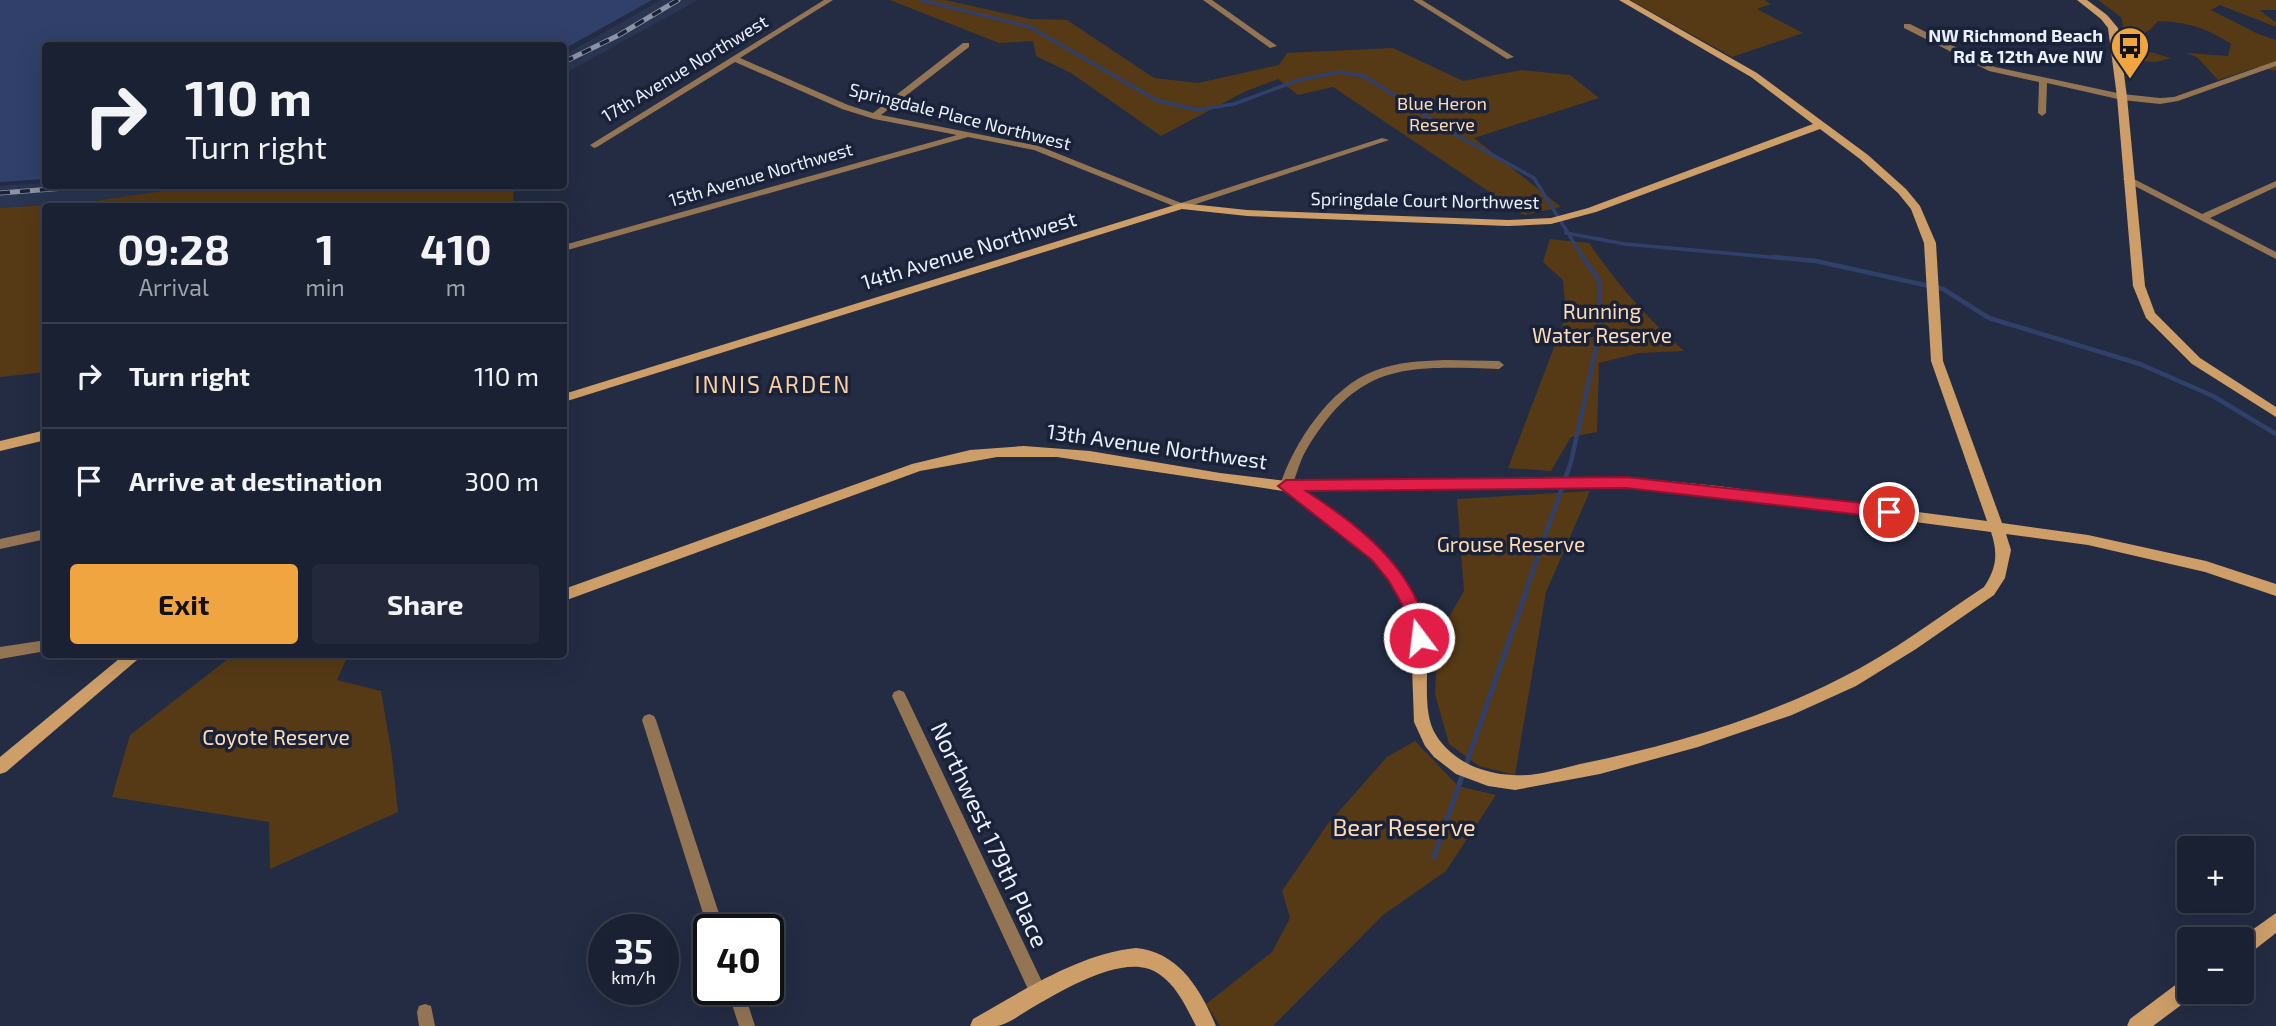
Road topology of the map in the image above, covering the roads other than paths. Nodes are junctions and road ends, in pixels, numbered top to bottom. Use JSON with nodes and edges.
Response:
{"nodes":[{"id":1,"x":829,"y":0,"type":"edge"},
{"id":2,"x":1207,"y":0,"type":"edge"},
{"id":3,"x":1417,"y":0,"type":"edge"},
{"id":4,"x":1623,"y":0,"type":"edge"},
{"id":5,"x":2081,"y":0,"type":"edge"},
{"id":6,"x":1908,"y":26,"type":"dead end"},
{"id":7,"x":966,"y":45,"type":"dead end"},
{"id":8,"x":1273,"y":46,"type":"dead end"},
{"id":9,"x":1510,"y":57,"type":"dead end"},
{"id":10,"x":733,"y":58,"type":"junction"},
{"id":11,"x":2276,"y":64,"type":"edge"},
{"id":12,"x":2043,"y":80,"type":"junction"},
{"id":13,"x":2122,"y":97,"type":"junction"},
{"id":14,"x":2042,"y":113,"type":"dead end"},
{"id":15,"x":874,"y":116,"type":"junction"},
{"id":16,"x":1820,"y":125,"type":"junction"},
{"id":17,"x":968,"y":135,"type":"junction"},
{"id":18,"x":1385,"y":140,"type":"dead end"},
{"id":19,"x":594,"y":145,"type":"dead end"},
{"id":20,"x":2128,"y":179,"type":"junction"},
{"id":21,"x":2276,"y":184,"type":"edge"},
{"id":22,"x":1181,"y":206,"type":"junction"},
{"id":23,"x":2203,"y":217,"type":"junction"},
{"id":24,"x":567,"y":247,"type":"edge"},
{"id":25,"x":2276,"y":256,"type":"edge"},
{"id":26,"x":1499,"y":365,"type":"dead end"},
{"id":27,"x":567,"y":397,"type":"edge"},
{"id":28,"x":2276,"y":413,"type":"edge"},
{"id":29,"x":42,"y":436,"type":"edge"},
{"id":30,"x":0,"y":446,"type":"edge"},
{"id":31,"x":1286,"y":486,"type":"junction"},
{"id":32,"x":1996,"y":526,"type":"junction"},
{"id":33,"x":42,"y":535,"type":"edge"},
{"id":34,"x":0,"y":544,"type":"edge"},
{"id":35,"x":2276,"y":590,"type":"edge"},
{"id":36,"x":567,"y":594,"type":"edge"},
{"id":37,"x":42,"y":646,"type":"edge"},
{"id":38,"x":0,"y":653,"type":"edge"},
{"id":39,"x":128,"y":658,"type":"edge"},
{"id":40,"x":899,"y":696,"type":"dead end"},
{"id":41,"x":649,"y":720,"type":"dead end"},
{"id":42,"x":0,"y":767,"type":"edge"},
{"id":43,"x":711,"y":914,"type":"edge"},
{"id":44,"x":2276,"y":922,"type":"edge"},
{"id":45,"x":2254,"y":939,"type":"edge"},
{"id":46,"x":1039,"y":994,"type":"junction"},
{"id":47,"x":2177,"y":996,"type":"edge"},
{"id":48,"x":740,"y":1005,"type":"edge"},
{"id":49,"x":747,"y":1026,"type":"edge"},
{"id":50,"x":980,"y":1026,"type":"edge"},
{"id":51,"x":1206,"y":1026,"type":"edge"},
{"id":52,"x":2137,"y":1026,"type":"edge"}],
"edges":[{"from":1,"to":10,"type":"street","name":"17th Avenue Northwest"},
{"from":2,"to":8,"type":"street"},
{"from":3,"to":9,"type":"street"},
{"from":4,"to":16,"type":"street"},
{"from":5,"to":13,"type":"street"},
{"from":6,"to":12,"type":"street"},
{"from":7,"to":15,"type":"street"},
{"from":10,"to":15,"type":"street","name":"Springdale Place Northwest"},
{"from":10,"to":19,"type":"street","name":"17th Avenue Northwest"},
{"from":11,"to":13,"type":"street"},
{"from":12,"to":13,"type":"street"},
{"from":12,"to":14,"type":"street"},
{"from":13,"to":20,"type":"street"},
{"from":15,"to":17,"type":"street","name":"Springdale Place Northwest"},
{"from":16,"to":22,"type":"street","name":"Springdale Court Northwest"},
{"from":16,"to":32,"type":"street"},
{"from":17,"to":22,"type":"street","name":"Springdale Place Northwest"},
{"from":17,"to":24,"type":"street","name":"15th Avenue Northwest"},
{"from":18,"to":22,"type":"street","name":"14th Avenue Northwest"},
{"from":20,"to":23,"type":"street"},
{"from":20,"to":28,"type":"street"},
{"from":21,"to":23,"type":"street"},
{"from":22,"to":27,"type":"street","name":"14th Avenue Northwest"},
{"from":23,"to":25,"type":"street"},
{"from":26,"to":31,"type":"street","name":"13th Avenue Northwest"},
{"from":29,"to":30,"type":"street"},
{"from":31,"to":32,"type":"street"},
{"from":31,"to":32,"type":"street"},
{"from":31,"to":36,"type":"street","name":"13th Avenue Northwest"},
{"from":32,"to":35,"type":"street"},
{"from":33,"to":34,"type":"street"},
{"from":37,"to":38,"type":"street"},
{"from":39,"to":42,"type":"street"},
{"from":40,"to":46,"type":"street","name":"Northwest 179th Place"},
{"from":41,"to":43,"type":"street"},
{"from":44,"to":45,"type":"street"},
{"from":46,"to":50,"type":"street"},
{"from":46,"to":51,"type":"street"},
{"from":47,"to":52,"type":"street"},
{"from":48,"to":49,"type":"street"}]}
